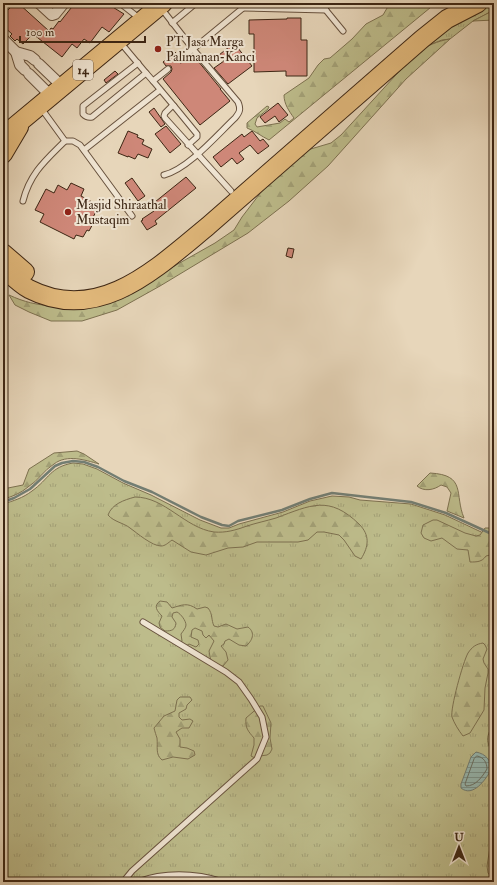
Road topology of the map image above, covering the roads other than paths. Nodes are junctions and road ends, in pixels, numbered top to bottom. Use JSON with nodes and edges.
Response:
{"nodes":[{"id":1,"x":39,"y":3,"type":"edge"},
{"id":2,"x":64,"y":3,"type":"edge"},
{"id":3,"x":120,"y":3,"type":"edge"},
{"id":4,"x":196,"y":3,"type":"edge"},
{"id":5,"x":249,"y":3,"type":"edge"},
{"id":6,"x":320,"y":3,"type":"edge"},
{"id":7,"x":456,"y":3,"type":"edge"},
{"id":8,"x":478,"y":3,"type":"edge"},
{"id":9,"x":161,"y":5,"type":"edge"},
{"id":10,"x":243,"y":8,"type":"junction"},
{"id":11,"x":326,"y":10,"type":"junction"},
{"id":12,"x":142,"y":20,"type":"junction"},
{"id":13,"x":172,"y":23,"type":"junction"},
{"id":14,"x":343,"y":30,"type":"dead end"},
{"id":15,"x":3,"y":39,"type":"edge"},
{"id":16,"x":118,"y":40,"type":"junction"},
{"id":17,"x":193,"y":49,"type":"junction"},
{"id":18,"x":16,"y":52,"type":"junction"},
{"id":19,"x":181,"y":58,"type":"dead end"},
{"id":20,"x":138,"y":63,"type":"junction"},
{"id":21,"x":168,"y":69,"type":"dead end"},
{"id":22,"x":146,"y":73,"type":"junction"},
{"id":23,"x":153,"y":81,"type":"junction"},
{"id":24,"x":160,"y":90,"type":"junction"},
{"id":25,"x":51,"y":96,"type":"junction"},
{"id":26,"x":174,"y":106,"type":"junction"},
{"id":27,"x":25,"y":118,"type":"junction"},
{"id":28,"x":3,"y":136,"type":"edge"},
{"id":29,"x":65,"y":141,"type":"junction"},
{"id":30,"x":188,"y":145,"type":"junction"},
{"id":31,"x":84,"y":150,"type":"junction"},
{"id":32,"x":3,"y":154,"type":"edge"},
{"id":33,"x":197,"y":154,"type":"junction"},
{"id":34,"x":164,"y":175,"type":"dead end"},
{"id":35,"x":231,"y":191,"type":"junction"},
{"id":36,"x":23,"y":201,"type":"dead end"},
{"id":37,"x":132,"y":216,"type":"dead end"},
{"id":38,"x":3,"y":253,"type":"edge"},
{"id":39,"x":3,"y":268,"type":"edge"},
{"id":40,"x":143,"y":622,"type":"dead end"},
{"id":41,"x":123,"y":882,"type":"edge"},
{"id":42,"x":137,"y":882,"type":"edge"},
{"id":43,"x":224,"y":882,"type":"edge"}],
"edges":[{"from":1,"to":2,"type":"street"},
{"from":3,"to":12,"type":"lane"},
{"from":4,"to":13,"type":"lane"},
{"from":5,"to":10,"type":"lane"},
{"from":6,"to":11,"type":"lane"},
{"from":7,"to":35,"type":"highway"},
{"from":8,"to":39,"type":"highway"},
{"from":9,"to":12,"type":"highway","number":"14"},
{"from":9,"to":13,"type":"lane"},
{"from":10,"to":11,"type":"lane"},
{"from":10,"to":17,"type":"lane"},
{"from":11,"to":14,"type":"lane"},
{"from":12,"to":16,"type":"highway","number":"14"},
{"from":13,"to":17,"type":"lane"},
{"from":15,"to":18,"type":"street"},
{"from":16,"to":20,"type":"lane"},
{"from":16,"to":25,"type":"highway","number":"14"},
{"from":17,"to":19,"type":"lane"},
{"from":17,"to":33,"type":"lane"},
{"from":18,"to":25,"type":"street"},
{"from":18,"to":25,"type":"street"},
{"from":20,"to":22,"type":"lane"},
{"from":20,"to":22,"type":"lane"},
{"from":21,"to":23,"type":"lane"},
{"from":22,"to":23,"type":"lane"},
{"from":23,"to":24,"type":"lane"},
{"from":24,"to":26,"type":"lane"},
{"from":24,"to":31,"type":"lane"},
{"from":25,"to":27,"type":"highway","number":"14"},
{"from":25,"to":29,"type":"lane"},
{"from":26,"to":30,"type":"lane"},
{"from":26,"to":30,"type":"lane"},
{"from":27,"to":28,"type":"highway","number":"14"},
{"from":27,"to":32,"type":"highway"},
{"from":29,"to":31,"type":"lane"},
{"from":29,"to":36,"type":"lane"},
{"from":30,"to":33,"type":"lane"},
{"from":31,"to":37,"type":"lane"},
{"from":33,"to":34,"type":"lane"},
{"from":33,"to":35,"type":"lane"},
{"from":35,"to":38,"type":"highway"},
{"from":40,"to":41,"type":"lane"},
{"from":42,"to":43,"type":"lane"}]}
